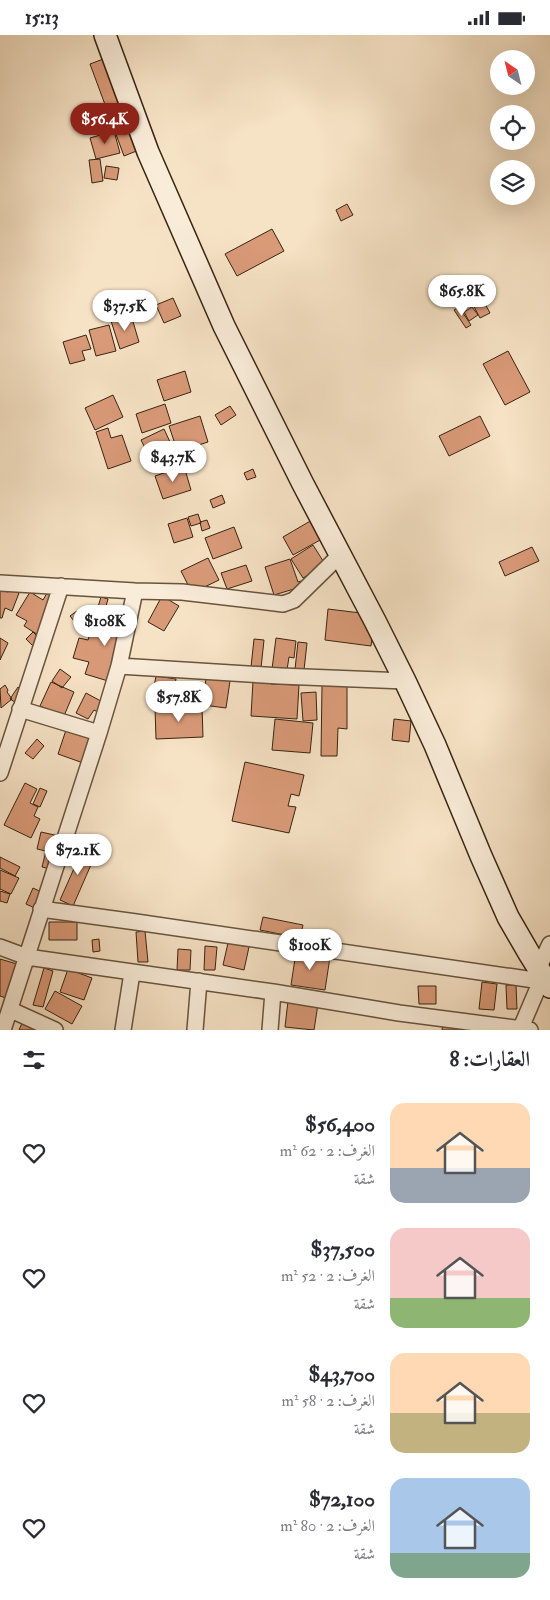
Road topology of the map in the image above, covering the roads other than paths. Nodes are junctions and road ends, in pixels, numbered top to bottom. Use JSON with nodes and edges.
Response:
{"nodes":[{"id":1,"x":105,"y":35,"type":"edge"},
{"id":2,"x":340,"y":555,"type":"junction"},
{"id":3,"x":0,"y":583,"type":"edge"},
{"id":4,"x":61,"y":586,"type":"junction"},
{"id":5,"x":135,"y":591,"type":"junction"},
{"id":6,"x":118,"y":666,"type":"junction"},
{"id":7,"x":405,"y":681,"type":"junction"},
{"id":8,"x":20,"y":709,"type":"junction"},
{"id":9,"x":99,"y":733,"type":"junction"},
{"id":10,"x":0,"y":773,"type":"edge"},
{"id":11,"x":41,"y":909,"type":"junction"},
{"id":12,"x":550,"y":944,"type":"edge"},
{"id":13,"x":0,"y":947,"type":"edge"},
{"id":14,"x":27,"y":957,"type":"junction"},
{"id":15,"x":132,"y":973,"type":"junction"},
{"id":16,"x":543,"y":978,"type":"edge"},
{"id":17,"x":199,"y":981,"type":"junction"},
{"id":18,"x":274,"y":992,"type":"junction"},
{"id":19,"x":11,"y":1010,"type":"junction"},
{"id":20,"x":3,"y":1030,"type":"edge"},
{"id":21,"x":55,"y":1030,"type":"edge"},
{"id":22,"x":123,"y":1030,"type":"edge"},
{"id":23,"x":195,"y":1030,"type":"edge"},
{"id":24,"x":270,"y":1030,"type":"edge"},
{"id":25,"x":524,"y":1030,"type":"edge"}],
"edges":[{"from":1,"to":2,"type":"street"},
{"from":2,"to":5,"type":"street"},
{"from":2,"to":7,"type":"street"},
{"from":3,"to":4,"type":"street"},
{"from":4,"to":5,"type":"street"},
{"from":4,"to":8,"type":"street"},
{"from":5,"to":6,"type":"street"},
{"from":6,"to":7,"type":"street"},
{"from":6,"to":9,"type":"street"},
{"from":7,"to":16,"type":"street"},
{"from":8,"to":9,"type":"street"},
{"from":8,"to":10,"type":"street"},
{"from":9,"to":11,"type":"street"},
{"from":11,"to":14,"type":"street"},
{"from":11,"to":16,"type":"street"},
{"from":12,"to":16,"type":"street"},
{"from":13,"to":14,"type":"street"},
{"from":14,"to":15,"type":"street"},
{"from":14,"to":19,"type":"street"},
{"from":15,"to":17,"type":"street"},
{"from":15,"to":22,"type":"street"},
{"from":16,"to":25,"type":"street"},
{"from":17,"to":18,"type":"street"},
{"from":17,"to":23,"type":"street"},
{"from":18,"to":24,"type":"street"},
{"from":18,"to":25,"type":"street"},
{"from":19,"to":20,"type":"street"},
{"from":19,"to":21,"type":"street"}]}
